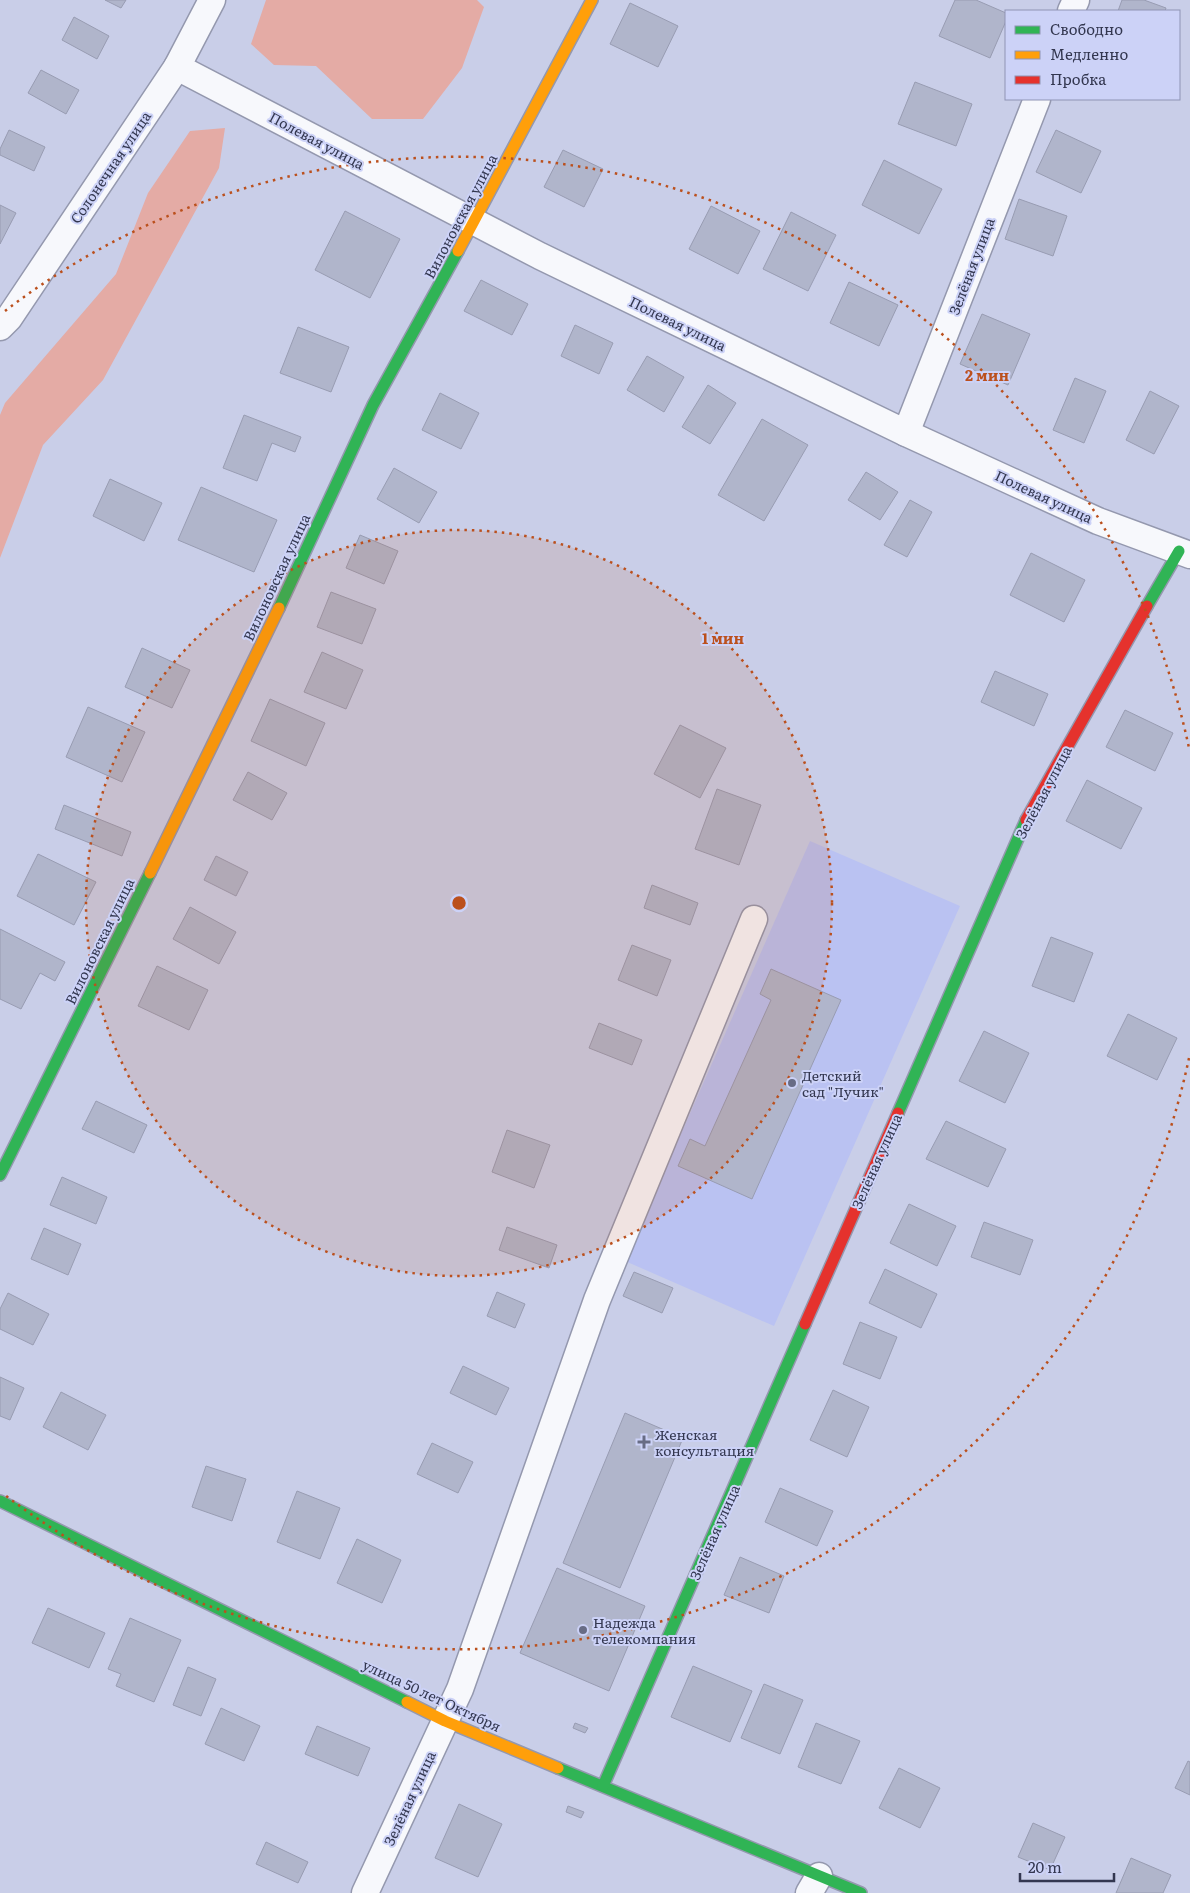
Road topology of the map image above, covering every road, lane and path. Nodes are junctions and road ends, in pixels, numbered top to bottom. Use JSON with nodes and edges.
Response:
{"nodes":[{"id":1,"x":212,"y":0,"type":"edge"},
{"id":2,"x":592,"y":0,"type":"edge"},
{"id":3,"x":177,"y":66,"type":"junction"},
{"id":4,"x":1037,"y":100,"type":"edge"},
{"id":5,"x":474,"y":222,"type":"junction"},
{"id":6,"x":0,"y":327,"type":"edge"},
{"id":7,"x":906,"y":433,"type":"junction"},
{"id":8,"x":1184,"y":553,"type":"edge"},
{"id":9,"x":754,"y":919,"type":"dead end"},
{"id":10,"x":0,"y":1175,"type":"edge"},
{"id":11,"x":0,"y":1501,"type":"edge"},
{"id":12,"x":445,"y":1721,"type":"junction"},
{"id":13,"x":603,"y":1786,"type":"junction"},
{"id":14,"x":814,"y":1884,"type":"edge"},
{"id":15,"x":365,"y":1893,"type":"edge"},
{"id":16,"x":861,"y":1893,"type":"edge"}],
"edges":[{"from":1,"to":3,"type":"street","name":"Солонечная улица"},
{"from":2,"to":5,"type":"street","name":"Вилоновская улица"},
{"from":3,"to":5,"type":"street","name":"Полевая улица"},
{"from":3,"to":6,"type":"street","name":"Солонечная улица"},
{"from":4,"to":7,"type":"street","name":"Зелёная улица"},
{"from":5,"to":7,"type":"street","name":"Полевая улица"},
{"from":5,"to":10,"type":"street","name":"Вилоновская улица"},
{"from":7,"to":8,"type":"street","name":"Полевая улица"},
{"from":8,"to":13,"type":"street","name":"Зелёная улица"},
{"from":9,"to":12,"type":"street","name":"Зелёная улица"},
{"from":11,"to":12,"type":"street","name":"улица 50 лет Октября"},
{"from":12,"to":13,"type":"street","name":"улица 50 лет Октября"},
{"from":12,"to":15,"type":"street","name":"Зелёная улица"},
{"from":13,"to":14,"type":"street","name":"улица 50 лет Октября"},
{"from":14,"to":16,"type":"street","name":"улица 50 лет Октября"}]}
